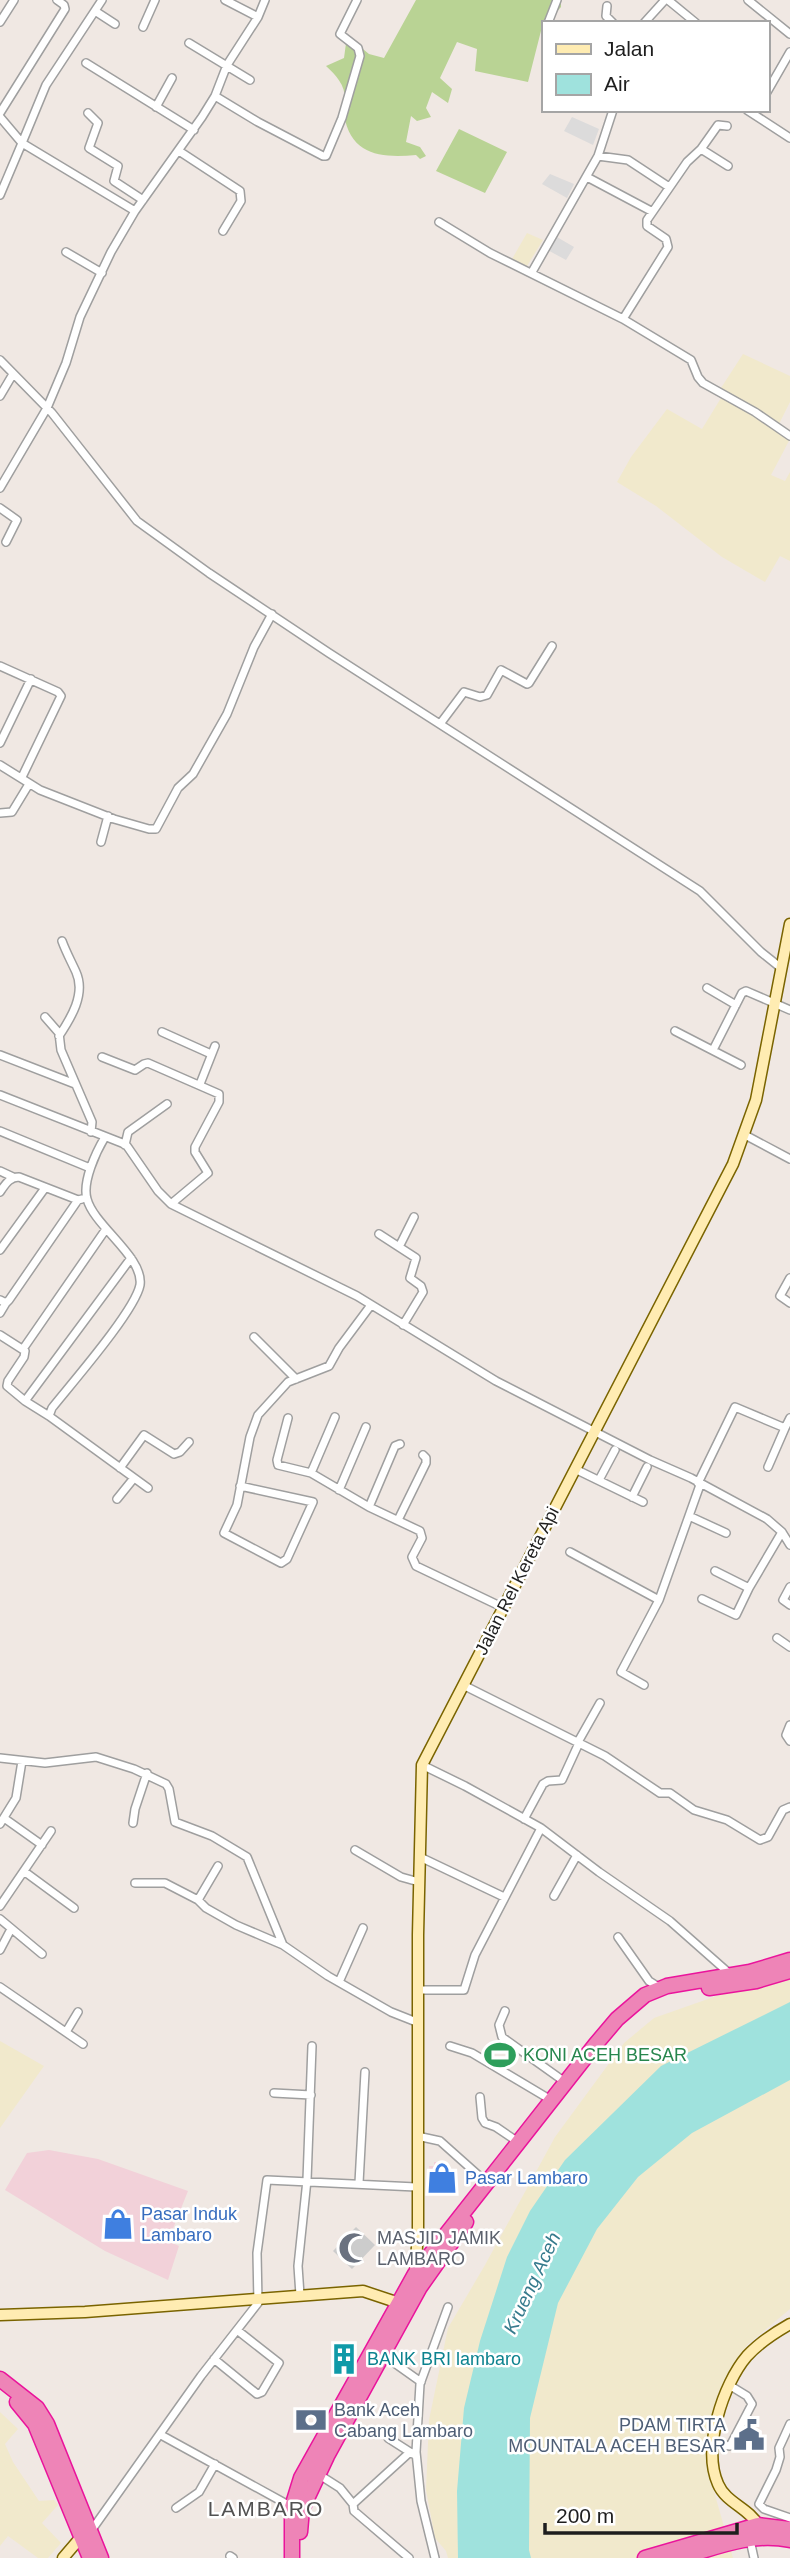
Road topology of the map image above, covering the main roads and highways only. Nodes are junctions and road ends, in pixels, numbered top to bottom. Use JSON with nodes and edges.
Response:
{"nodes":[{"id":1,"x":790,"y":924,"type":"edge"},
{"id":2,"x":790,"y":1960,"type":"edge"},
{"id":3,"x":790,"y":1971,"type":"edge"},
{"id":4,"x":524,"y":2141,"type":"junction"},
{"id":5,"x":418,"y":2233,"type":"junction"},
{"id":6,"x":440,"y":2241,"type":"junction"},
{"id":7,"x":415,"y":2274,"type":"junction"},
{"id":8,"x":398,"y":2303,"type":"junction"},
{"id":9,"x":0,"y":2315,"type":"edge"},
{"id":10,"x":790,"y":2324,"type":"edge"},
{"id":11,"x":0,"y":2379,"type":"edge"},
{"id":12,"x":0,"y":2389,"type":"edge"},
{"id":13,"x":66,"y":2487,"type":"junction"},
{"id":14,"x":757,"y":2515,"type":"junction"},
{"id":15,"x":790,"y":2529,"type":"edge"},
{"id":16,"x":86,"y":2534,"type":"junction"},
{"id":17,"x":741,"y":2537,"type":"junction"},
{"id":18,"x":790,"y":2540,"type":"edge"},
{"id":19,"x":64,"y":2558,"type":"edge"},
{"id":20,"x":90,"y":2558,"type":"edge"},
{"id":21,"x":101,"y":2558,"type":"edge"},
{"id":22,"x":292,"y":2558,"type":"edge"},
{"id":23,"x":301,"y":2558,"type":"edge"},
{"id":24,"x":645,"y":2558,"type":"edge"},
{"id":25,"x":680,"y":2558,"type":"edge"}],
"edges":[{"from":1,"to":5,"type":"main road","name":"Jalan Rel Kereta Api"},
{"from":2,"to":4,"type":"highway"},
{"from":3,"to":4,"type":"highway"},
{"from":4,"to":6,"type":"highway"},
{"from":4,"to":23,"type":"highway"},
{"from":5,"to":6,"type":"main road"},
{"from":5,"to":7,"type":"main road","name":"Jalan Rel Kereta Api"},
{"from":6,"to":7,"type":"highway"},
{"from":7,"to":8,"type":"highway"},
{"from":8,"to":9,"type":"main road"},
{"from":8,"to":22,"type":"highway"},
{"from":10,"to":14,"type":"main road"},
{"from":11,"to":13,"type":"highway"},
{"from":12,"to":13,"type":"highway"},
{"from":13,"to":16,"type":"highway"},
{"from":14,"to":15,"type":"highway"},
{"from":14,"to":17,"type":"highway"},
{"from":16,"to":19,"type":"main road"},
{"from":16,"to":20,"type":"highway"},
{"from":16,"to":21,"type":"highway"},
{"from":17,"to":18,"type":"highway"},
{"from":17,"to":24,"type":"highway"},
{"from":17,"to":25,"type":"highway"}]}
